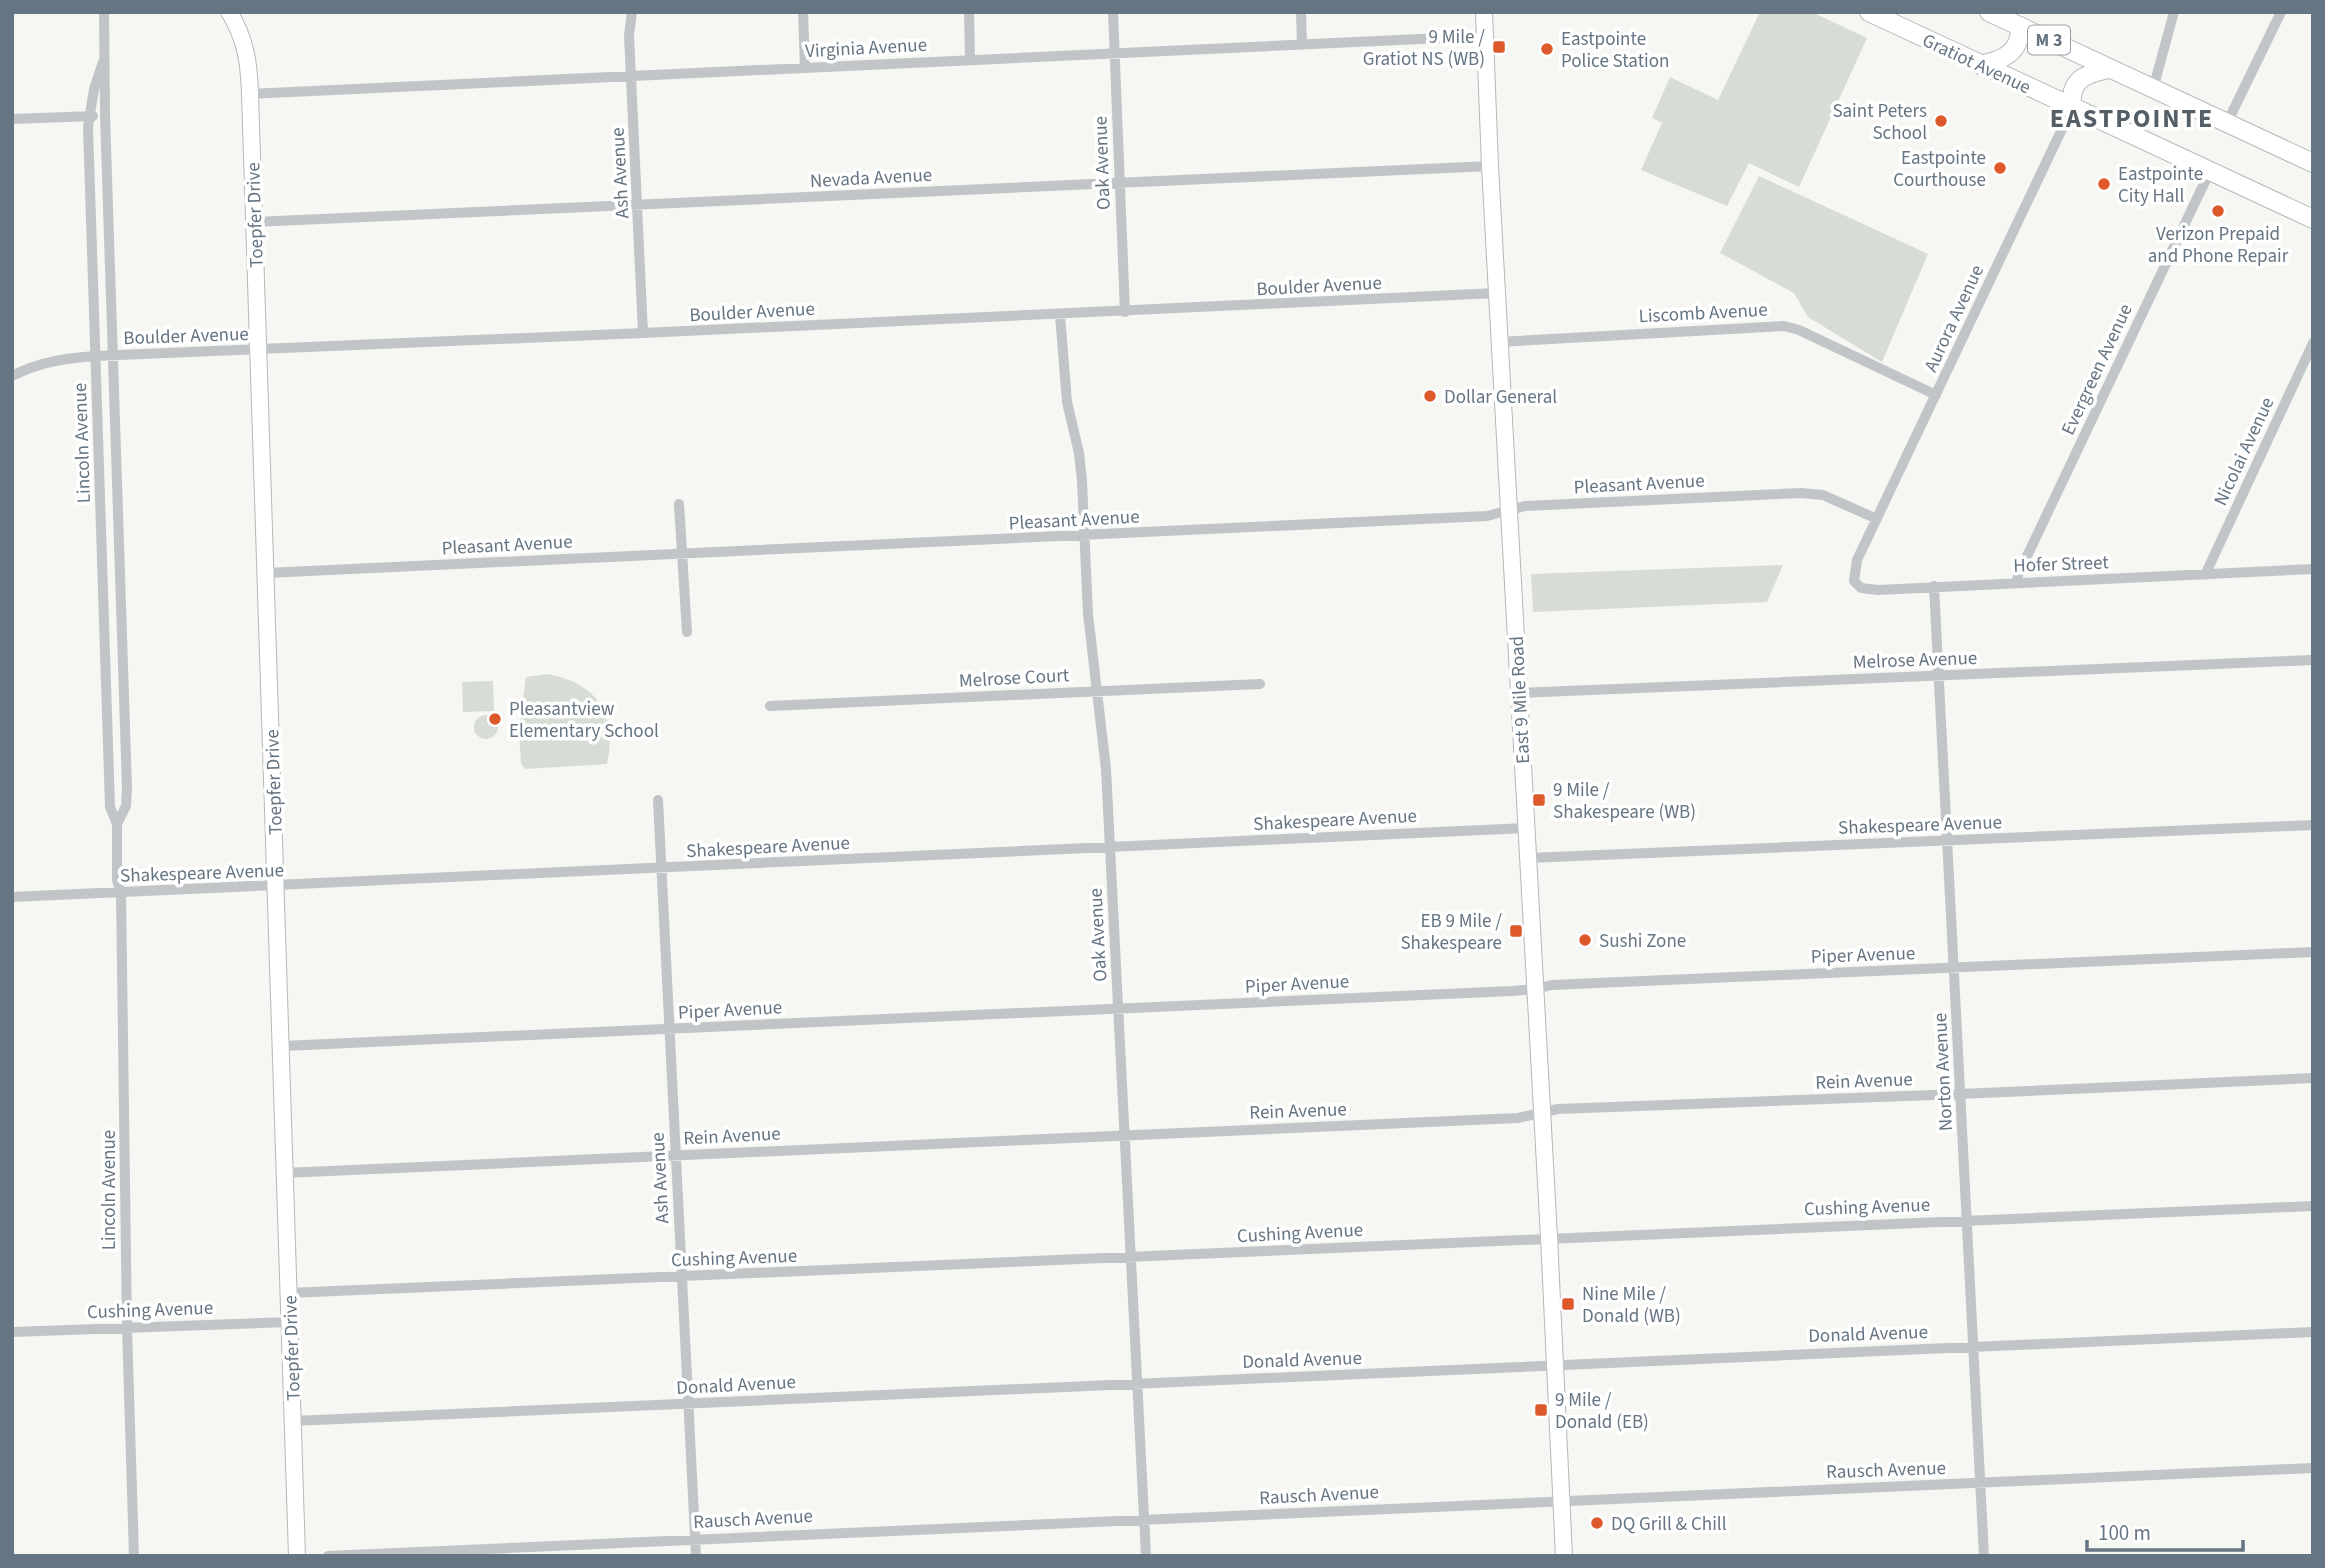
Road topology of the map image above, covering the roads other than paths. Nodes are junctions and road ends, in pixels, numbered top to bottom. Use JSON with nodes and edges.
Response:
{"nodes":[{"id":1,"x":104,"y":12,"type":"edge"},
{"id":2,"x":229,"y":12,"type":"edge"},
{"id":3,"x":632,"y":12,"type":"edge"},
{"id":4,"x":803,"y":12,"type":"edge"},
{"id":5,"x":969,"y":12,"type":"edge"},
{"id":6,"x":1113,"y":12,"type":"edge"},
{"id":7,"x":1301,"y":12,"type":"edge"},
{"id":8,"x":1484,"y":12,"type":"edge"},
{"id":9,"x":1870,"y":12,"type":"edge"},
{"id":10,"x":1989,"y":12,"type":"edge"},
{"id":11,"x":2174,"y":12,"type":"edge"},
{"id":12,"x":2281,"y":12,"type":"edge"},
{"id":13,"x":2014,"y":20,"type":"edge"},
{"id":14,"x":1484,"y":36,"type":"junction"},
{"id":15,"x":1302,"y":44,"type":"junction"},
{"id":16,"x":1115,"y":53,"type":"junction"},
{"id":17,"x":970,"y":58,"type":"junction"},
{"id":18,"x":103,"y":62,"type":"junction"},
{"id":19,"x":1980,"y":65,"type":"junction"},
{"id":20,"x":805,"y":68,"type":"junction"},
{"id":21,"x":2109,"y":69,"type":"junction"},
{"id":22,"x":632,"y":77,"type":"junction"},
{"id":23,"x":2153,"y":89,"type":"junction"},
{"id":24,"x":250,"y":94,"type":"junction"},
{"id":25,"x":2072,"y":108,"type":"junction"},
{"id":26,"x":105,"y":115,"type":"junction"},
{"id":27,"x":89,"y":116,"type":"junction"},
{"id":28,"x":12,"y":119,"type":"edge"},
{"id":29,"x":2227,"y":123,"type":"junction"},
{"id":30,"x":2313,"y":163,"type":"edge"},
{"id":31,"x":1490,"y":166,"type":"junction"},
{"id":32,"x":2210,"y":171,"type":"junction"},
{"id":33,"x":1119,"y":182,"type":"junction"},
{"id":34,"x":638,"y":205,"type":"junction"},
{"id":35,"x":2313,"y":219,"type":"edge"},
{"id":36,"x":254,"y":222,"type":"junction"},
{"id":37,"x":1497,"y":293,"type":"junction"},
{"id":38,"x":1125,"y":312,"type":"junction"},
{"id":39,"x":1060,"y":314,"type":"junction"},
{"id":40,"x":643,"y":333,"type":"junction"},
{"id":41,"x":1499,"y":342,"type":"junction"},
{"id":42,"x":2313,"y":343,"type":"edge"},
{"id":43,"x":258,"y":351,"type":"junction"},
{"id":44,"x":115,"y":355,"type":"junction"},
{"id":45,"x":96,"y":356,"type":"junction"},
{"id":46,"x":12,"y":376,"type":"edge"},
{"id":47,"x":1936,"y":395,"type":"junction"},
{"id":48,"x":679,"y":505,"type":"dead end"},
{"id":49,"x":1508,"y":509,"type":"junction"},
{"id":50,"x":1877,"y":519,"type":"junction"},
{"id":51,"x":1083,"y":536,"type":"junction"},
{"id":52,"x":1865,"y":542,"type":"joint"},
{"id":53,"x":682,"y":553,"type":"junction"},
{"id":54,"x":2313,"y":569,"type":"edge"},
{"id":55,"x":266,"y":573,"type":"junction"},
{"id":56,"x":2205,"y":575,"type":"junction"},
{"id":57,"x":2017,"y":583,"type":"junction"},
{"id":58,"x":1934,"y":586,"type":"junction"},
{"id":59,"x":687,"y":632,"type":"dead end"},
{"id":60,"x":2313,"y":660,"type":"edge"},
{"id":61,"x":1940,"y":676,"type":"junction"},
{"id":62,"x":1260,"y":684,"type":"dead end"},
{"id":63,"x":1097,"y":691,"type":"junction"},
{"id":64,"x":1519,"y":693,"type":"junction"},
{"id":65,"x":770,"y":706,"type":"dead end"},
{"id":66,"x":658,"y":800,"type":"dead end"},
{"id":67,"x":117,"y":824,"type":"junction"},
{"id":68,"x":2313,"y":825,"type":"edge"},
{"id":69,"x":1526,"y":828,"type":"junction"},
{"id":70,"x":1947,"y":840,"type":"junction"},
{"id":71,"x":1110,"y":847,"type":"junction"},
{"id":72,"x":1528,"y":858,"type":"junction"},
{"id":73,"x":662,"y":868,"type":"junction"},
{"id":74,"x":276,"y":887,"type":"junction"},
{"id":75,"x":121,"y":893,"type":"junction"},
{"id":76,"x":12,"y":897,"type":"edge"},
{"id":77,"x":2313,"y":952,"type":"edge"},
{"id":78,"x":1954,"y":967,"type":"junction"},
{"id":79,"x":1535,"y":989,"type":"junction"},
{"id":80,"x":1118,"y":1009,"type":"junction"},
{"id":81,"x":670,"y":1029,"type":"junction"},
{"id":82,"x":282,"y":1046,"type":"junction"},
{"id":83,"x":2313,"y":1078,"type":"edge"},
{"id":84,"x":1960,"y":1094,"type":"junction"},
{"id":85,"x":1541,"y":1113,"type":"junction"},
{"id":86,"x":1124,"y":1135,"type":"junction"},
{"id":87,"x":676,"y":1155,"type":"junction"},
{"id":88,"x":284,"y":1174,"type":"junction"},
{"id":89,"x":2313,"y":1206,"type":"edge"},
{"id":90,"x":1966,"y":1219,"type":"junction"},
{"id":91,"x":1549,"y":1237,"type":"junction"},
{"id":92,"x":1131,"y":1257,"type":"junction"},
{"id":93,"x":682,"y":1276,"type":"junction"},
{"id":94,"x":289,"y":1293,"type":"junction"},
{"id":95,"x":290,"y":1322,"type":"junction"},
{"id":96,"x":127,"y":1328,"type":"junction"},
{"id":97,"x":12,"y":1332,"type":"edge"},
{"id":98,"x":2313,"y":1332,"type":"edge"},
{"id":99,"x":1972,"y":1346,"type":"junction"},
{"id":100,"x":1553,"y":1365,"type":"junction"},
{"id":101,"x":1137,"y":1383,"type":"junction"},
{"id":102,"x":689,"y":1403,"type":"junction"},
{"id":103,"x":293,"y":1420,"type":"junction"},
{"id":104,"x":2313,"y":1468,"type":"edge"},
{"id":105,"x":1979,"y":1483,"type":"junction"},
{"id":106,"x":1560,"y":1501,"type":"junction"},
{"id":107,"x":1144,"y":1518,"type":"junction"},
{"id":108,"x":696,"y":1538,"type":"junction"},
{"id":109,"x":134,"y":1556,"type":"edge"},
{"id":110,"x":297,"y":1556,"type":"edge"},
{"id":111,"x":328,"y":1556,"type":"edge"},
{"id":112,"x":696,"y":1556,"type":"edge"},
{"id":113,"x":1146,"y":1556,"type":"edge"},
{"id":114,"x":1564,"y":1556,"type":"edge"},
{"id":115,"x":1984,"y":1556,"type":"edge"}],
"edges":[{"from":1,"to":18,"type":"street","name":"Lincoln Avenue"},
{"from":2,"to":24,"type":"main road","name":"Toepfer Drive"},
{"from":3,"to":22,"type":"street","name":"Ash Avenue"},
{"from":4,"to":20,"type":"street"},
{"from":5,"to":17,"type":"street"},
{"from":6,"to":16,"type":"street","name":"Oak Avenue"},
{"from":7,"to":15,"type":"street"},
{"from":8,"to":14,"type":"main road","name":"East 9 Mile Road"},
{"from":9,"to":19,"type":"main road","name":"Gratiot Avenue"},
{"from":10,"to":13,"type":"main road","number":"M 3"},
{"from":11,"to":23,"type":"street"},
{"from":12,"to":29,"type":"street"},
{"from":13,"to":19,"type":"main road"},
{"from":13,"to":21,"type":"main road","number":"M 3"},
{"from":14,"to":15,"type":"street","name":"Virginia Avenue"},
{"from":14,"to":31,"type":"main road","name":"East 9 Mile Road"},
{"from":15,"to":16,"type":"street","name":"Virginia Avenue"},
{"from":16,"to":17,"type":"street","name":"Virginia Avenue"},
{"from":16,"to":33,"type":"street","name":"Oak Avenue"},
{"from":17,"to":20,"type":"street","name":"Virginia Avenue"},
{"from":18,"to":26,"type":"street","name":"Lincoln Avenue"},
{"from":18,"to":27,"type":"street","name":"Lincoln Avenue"},
{"from":19,"to":25,"type":"main road","name":"Gratiot Avenue"},
{"from":20,"to":22,"type":"street","name":"Virginia Avenue"},
{"from":21,"to":23,"type":"main road","number":"M 3"},
{"from":21,"to":25,"type":"main road"},
{"from":22,"to":24,"type":"street","name":"Virginia Avenue"},
{"from":22,"to":34,"type":"street","name":"Ash Avenue"},
{"from":23,"to":29,"type":"main road","number":"M 3"},
{"from":24,"to":36,"type":"main road","name":"Toepfer Drive"},
{"from":25,"to":32,"type":"main road","name":"Gratiot Avenue"},
{"from":25,"to":47,"type":"street","name":"Aurora Avenue"},
{"from":26,"to":27,"type":"street"},
{"from":26,"to":44,"type":"street","name":"Lincoln Avenue"},
{"from":27,"to":28,"type":"street"},
{"from":27,"to":45,"type":"street","name":"Lincoln Avenue"},
{"from":29,"to":30,"type":"main road","number":"M 3"},
{"from":31,"to":33,"type":"street","name":"Nevada Avenue"},
{"from":31,"to":37,"type":"main road","name":"East 9 Mile Road"},
{"from":32,"to":35,"type":"main road","name":"Gratiot Avenue"},
{"from":32,"to":57,"type":"street","name":"Evergreen Avenue"},
{"from":33,"to":34,"type":"street","name":"Nevada Avenue"},
{"from":33,"to":38,"type":"street","name":"Oak Avenue"},
{"from":34,"to":36,"type":"street","name":"Nevada Avenue"},
{"from":34,"to":40,"type":"street","name":"Ash Avenue"},
{"from":36,"to":43,"type":"main road","name":"Toepfer Drive"},
{"from":37,"to":38,"type":"street","name":"Boulder Avenue"},
{"from":37,"to":41,"type":"main road","name":"East 9 Mile Road"},
{"from":38,"to":39,"type":"street","name":"Boulder Avenue"},
{"from":39,"to":40,"type":"street","name":"Boulder Avenue"},
{"from":39,"to":51,"type":"street","name":"Oak Avenue"},
{"from":40,"to":43,"type":"street","name":"Boulder Avenue"},
{"from":41,"to":47,"type":"street","name":"Liscomb Avenue"},
{"from":41,"to":49,"type":"main road","name":"East 9 Mile Road"},
{"from":42,"to":56,"type":"street","name":"Nicolai Avenue"},
{"from":43,"to":44,"type":"street","name":"Boulder Avenue"},
{"from":43,"to":55,"type":"main road","name":"Toepfer Drive"},
{"from":44,"to":45,"type":"street","name":"Boulder Avenue"},
{"from":44,"to":67,"type":"street","name":"Lincoln Avenue"},
{"from":45,"to":46,"type":"street","name":"Boulder Avenue"},
{"from":45,"to":67,"type":"street","name":"Lincoln Avenue"},
{"from":47,"to":50,"type":"street","name":"Aurora Avenue"},
{"from":48,"to":53,"type":"street"},
{"from":49,"to":50,"type":"street","name":"Pleasant Avenue"},
{"from":49,"to":51,"type":"street","name":"Pleasant Avenue"},
{"from":49,"to":64,"type":"main road","name":"East 9 Mile Road"},
{"from":50,"to":52,"type":"street","name":"Aurora Avenue"},
{"from":51,"to":53,"type":"street","name":"Pleasant Avenue"},
{"from":51,"to":63,"type":"street","name":"Oak Avenue"},
{"from":52,"to":58,"type":"street","name":"Hofer Street"},
{"from":53,"to":55,"type":"street","name":"Pleasant Avenue"},
{"from":53,"to":59,"type":"street"},
{"from":54,"to":56,"type":"street","name":"Hofer Street"},
{"from":55,"to":74,"type":"main road","name":"Toepfer Drive"},
{"from":56,"to":57,"type":"street","name":"Hofer Street"},
{"from":57,"to":58,"type":"street","name":"Hofer Street"},
{"from":58,"to":61,"type":"street","name":"Norton Avenue"},
{"from":60,"to":61,"type":"street","name":"Melrose Avenue"},
{"from":61,"to":64,"type":"street","name":"Melrose Avenue"},
{"from":61,"to":70,"type":"street","name":"Norton Avenue"},
{"from":62,"to":63,"type":"street","name":"Melrose Court"},
{"from":63,"to":65,"type":"street","name":"Melrose Court"},
{"from":63,"to":71,"type":"street","name":"Oak Avenue"},
{"from":64,"to":69,"type":"main road","name":"East 9 Mile Road"},
{"from":66,"to":73,"type":"street","name":"Ash Avenue"},
{"from":67,"to":75,"type":"street","name":"Lincoln Avenue"},
{"from":68,"to":70,"type":"street","name":"Shakespeare Avenue"},
{"from":69,"to":71,"type":"street","name":"Shakespeare Avenue"},
{"from":69,"to":72,"type":"main road","name":"East 9 Mile Road"},
{"from":70,"to":72,"type":"street","name":"Shakespeare Avenue"},
{"from":70,"to":78,"type":"street","name":"Norton Avenue"},
{"from":71,"to":73,"type":"street","name":"Shakespeare Avenue"},
{"from":71,"to":80,"type":"street","name":"Oak Avenue"},
{"from":72,"to":79,"type":"main road","name":"East 9 Mile Road"},
{"from":73,"to":74,"type":"street","name":"Shakespeare Avenue"},
{"from":73,"to":81,"type":"street","name":"Ash Avenue"},
{"from":74,"to":75,"type":"street","name":"Shakespeare Avenue"},
{"from":74,"to":82,"type":"main road","name":"Toepfer Drive"},
{"from":75,"to":76,"type":"street","name":"Shakespeare Avenue"},
{"from":75,"to":96,"type":"street","name":"Lincoln Avenue"},
{"from":77,"to":78,"type":"street","name":"Piper Avenue"},
{"from":78,"to":79,"type":"street","name":"Piper Avenue"},
{"from":78,"to":84,"type":"street","name":"Norton Avenue"},
{"from":79,"to":80,"type":"street","name":"Piper Avenue"},
{"from":79,"to":85,"type":"main road","name":"East 9 Mile Road"},
{"from":80,"to":81,"type":"street","name":"Piper Avenue"},
{"from":80,"to":86,"type":"street","name":"Oak Avenue"},
{"from":81,"to":82,"type":"street","name":"Piper Avenue"},
{"from":81,"to":87,"type":"street","name":"Ash Avenue"},
{"from":82,"to":88,"type":"main road","name":"Toepfer Drive"},
{"from":83,"to":84,"type":"street","name":"Rein Avenue"},
{"from":84,"to":85,"type":"street","name":"Rein Avenue"},
{"from":84,"to":90,"type":"street","name":"Norton Avenue"},
{"from":85,"to":86,"type":"street","name":"Rein Avenue"},
{"from":85,"to":91,"type":"main road","name":"East 9 Mile Road"},
{"from":86,"to":87,"type":"street","name":"Rein Avenue"},
{"from":86,"to":92,"type":"street","name":"Oak Avenue"},
{"from":87,"to":88,"type":"street","name":"Rein Avenue"},
{"from":87,"to":93,"type":"street","name":"Ash Avenue"},
{"from":88,"to":94,"type":"main road","name":"Toepfer Drive"},
{"from":89,"to":90,"type":"street","name":"Cushing Avenue"},
{"from":90,"to":91,"type":"street","name":"Cushing Avenue"},
{"from":90,"to":99,"type":"street","name":"Norton Avenue"},
{"from":91,"to":92,"type":"street","name":"Cushing Avenue"},
{"from":91,"to":100,"type":"main road","name":"East 9 Mile Road"},
{"from":92,"to":93,"type":"street","name":"Cushing Avenue"},
{"from":92,"to":101,"type":"street","name":"Oak Avenue"},
{"from":93,"to":94,"type":"street","name":"Cushing Avenue"},
{"from":93,"to":102,"type":"street","name":"Ash Avenue"},
{"from":94,"to":95,"type":"main road","name":"Toepfer Drive"},
{"from":95,"to":96,"type":"street","name":"Cushing Avenue"},
{"from":95,"to":103,"type":"main road","name":"Toepfer Drive"},
{"from":96,"to":97,"type":"street","name":"Cushing Avenue"},
{"from":96,"to":109,"type":"street","name":"Lincoln Avenue"},
{"from":98,"to":99,"type":"street","name":"Donald Avenue"},
{"from":99,"to":100,"type":"street","name":"Donald Avenue"},
{"from":99,"to":105,"type":"street","name":"Norton Avenue"},
{"from":100,"to":101,"type":"street","name":"Donald Avenue"},
{"from":100,"to":106,"type":"main road","name":"East 9 Mile Road"},
{"from":101,"to":102,"type":"street","name":"Donald Avenue"},
{"from":101,"to":107,"type":"street","name":"Oak Avenue"},
{"from":102,"to":103,"type":"street","name":"Donald Avenue"},
{"from":102,"to":108,"type":"street","name":"Ash Avenue"},
{"from":103,"to":110,"type":"main road","name":"Toepfer Drive"},
{"from":104,"to":105,"type":"street","name":"Rausch Avenue"},
{"from":105,"to":106,"type":"street","name":"Rausch Avenue"},
{"from":105,"to":115,"type":"street","name":"Norton Avenue"},
{"from":106,"to":107,"type":"street","name":"Rausch Avenue"},
{"from":106,"to":114,"type":"main road","name":"East 9 Mile Road"},
{"from":107,"to":108,"type":"street","name":"Rausch Avenue"},
{"from":107,"to":113,"type":"street","name":"Oak Avenue"},
{"from":108,"to":111,"type":"street","name":"Rausch Avenue"},
{"from":108,"to":112,"type":"street","name":"Ash Avenue"}]}
